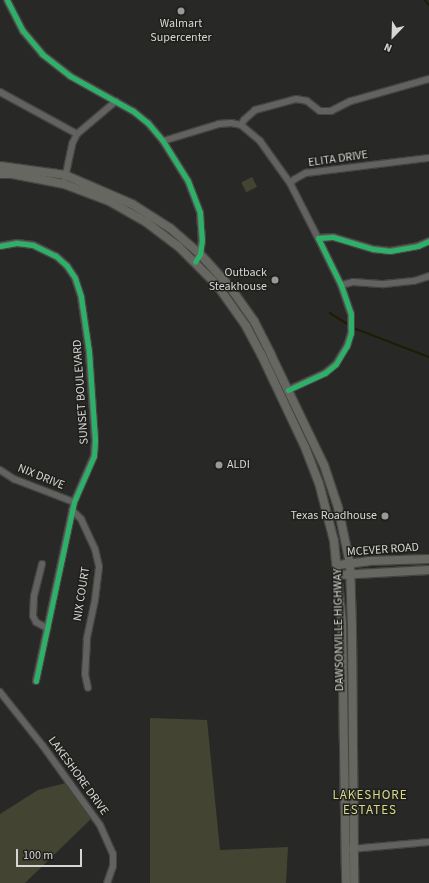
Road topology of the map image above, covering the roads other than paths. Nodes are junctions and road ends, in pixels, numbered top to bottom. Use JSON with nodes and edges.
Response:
{"nodes":[{"id":1,"x":7,"y":0,"type":"edge"},
{"id":2,"x":429,"y":79,"type":"edge"},
{"id":3,"x":0,"y":92,"type":"edge"},
{"id":4,"x":116,"y":101,"type":"junction"},
{"id":5,"x":241,"y":125,"type":"junction"},
{"id":6,"x":77,"y":134,"type":"junction"},
{"id":7,"x":163,"y":141,"type":"junction"},
{"id":8,"x":429,"y":158,"type":"edge"},
{"id":9,"x":0,"y":166,"type":"edge"},
{"id":10,"x":0,"y":174,"type":"edge"},
{"id":11,"x":65,"y":175,"type":"junction"},
{"id":12,"x":290,"y":183,"type":"junction"},
{"id":13,"x":64,"y":184,"type":"junction"},
{"id":14,"x":318,"y":238,"type":"junction"},
{"id":15,"x":429,"y":241,"type":"edge"},
{"id":16,"x":0,"y":246,"type":"edge"},
{"id":17,"x":200,"y":254,"type":"junction"},
{"id":18,"x":195,"y":262,"type":"junction"},
{"id":19,"x":429,"y":276,"type":"edge"},
{"id":20,"x":341,"y":285,"type":"junction"},
{"id":21,"x":288,"y":390,"type":"junction"},
{"id":22,"x":0,"y":470,"type":"edge"},
{"id":23,"x":74,"y":502,"type":"junction"},
{"id":24,"x":72,"y":510,"type":"junction"},
{"id":25,"x":429,"y":559,"type":"edge"},
{"id":26,"x":42,"y":564,"type":"dead end"},
{"id":27,"x":350,"y":564,"type":"junction"},
{"id":28,"x":338,"y":565,"type":"junction"},
{"id":29,"x":429,"y":570,"type":"edge"},
{"id":30,"x":351,"y":574,"type":"junction"},
{"id":31,"x":339,"y":575,"type":"junction"},
{"id":32,"x":47,"y":628,"type":"junction"},
{"id":33,"x":36,"y":681,"type":"dead end"},
{"id":34,"x":88,"y":688,"type":"dead end"},
{"id":35,"x":0,"y":692,"type":"edge"},
{"id":36,"x":353,"y":756,"type":"junction"},
{"id":37,"x":344,"y":757,"type":"junction"},
{"id":38,"x":429,"y":842,"type":"edge"},
{"id":39,"x":350,"y":849,"type":"junction"},
{"id":40,"x":106,"y":883,"type":"edge"},
{"id":41,"x":346,"y":883,"type":"edge"},
{"id":42,"x":354,"y":883,"type":"edge"}],
"edges":[{"from":1,"to":4,"type":"street"},
{"from":2,"to":5,"type":"street"},
{"from":3,"to":6,"type":"street"},
{"from":4,"to":6,"type":"street"},
{"from":4,"to":7,"type":"street"},
{"from":5,"to":7,"type":"street"},
{"from":5,"to":12,"type":"street"},
{"from":6,"to":11,"type":"street"},
{"from":7,"to":17,"type":"street"},
{"from":8,"to":12,"type":"street","name":"ELITA DRIVE"},
{"from":9,"to":11,"type":"main road","name":"DAWSONVILLE HIGHWAY"},
{"from":10,"to":13,"type":"main road","name":"DAWSONVILLE HIGHWAY"},
{"from":11,"to":13,"type":"street"},
{"from":11,"to":17,"type":"main road","name":"DAWSONVILLE HIGHWAY"},
{"from":12,"to":14,"type":"street"},
{"from":13,"to":18,"type":"main road","name":"DAWSONVILLE HIGHWAY"},
{"from":14,"to":15,"type":"street"},
{"from":14,"to":20,"type":"street"},
{"from":16,"to":23,"type":"street","name":"SUNSET BOULEVARD"},
{"from":17,"to":18,"type":"street"},
{"from":17,"to":21,"type":"main road","name":"DAWSONVILLE HIGHWAY"},
{"from":18,"to":28,"type":"main road","name":"DAWSONVILLE HIGHWAY"},
{"from":19,"to":20,"type":"street"},
{"from":20,"to":21,"type":"street"},
{"from":21,"to":27,"type":"main road","name":"DAWSONVILLE HIGHWAY"},
{"from":22,"to":23,"type":"street","name":"NIX DRIVE"},
{"from":23,"to":24,"type":"street","name":"SUNSET BOULEVARD"},
{"from":24,"to":32,"type":"street","name":"SUNSET BOULEVARD"},
{"from":24,"to":34,"type":"street","name":"NIX COURT"},
{"from":25,"to":27,"type":"main road","name":"MCEVER ROAD"},
{"from":26,"to":32,"type":"street"},
{"from":27,"to":28,"type":"main road","name":"MCEVER ROAD"},
{"from":27,"to":30,"type":"main road","name":"DAWSONVILLE HIGHWAY"},
{"from":28,"to":31,"type":"main road","name":"DAWSONVILLE HIGHWAY"},
{"from":29,"to":30,"type":"main road","name":"MCEVER ROAD"},
{"from":30,"to":31,"type":"main road","name":"MCEVER ROAD"},
{"from":30,"to":36,"type":"main road","name":"DAWSONVILLE HIGHWAY"},
{"from":31,"to":37,"type":"main road","name":"DAWSONVILLE HIGHWAY"},
{"from":32,"to":33,"type":"street","name":"SUNSET BOULEVARD"},
{"from":35,"to":40,"type":"street","name":"LAKESHORE DRIVE"},
{"from":36,"to":37,"type":"main road"},
{"from":36,"to":39,"type":"main road","name":"DAWSONVILLE HIGHWAY"},
{"from":37,"to":39,"type":"main road","name":"DAWSONVILLE HIGHWAY"},
{"from":38,"to":39,"type":"street"},
{"from":39,"to":41,"type":"main road","name":"DAWSONVILLE HIGHWAY"},
{"from":39,"to":42,"type":"main road","name":"DAWSONVILLE HIGHWAY"}]}
